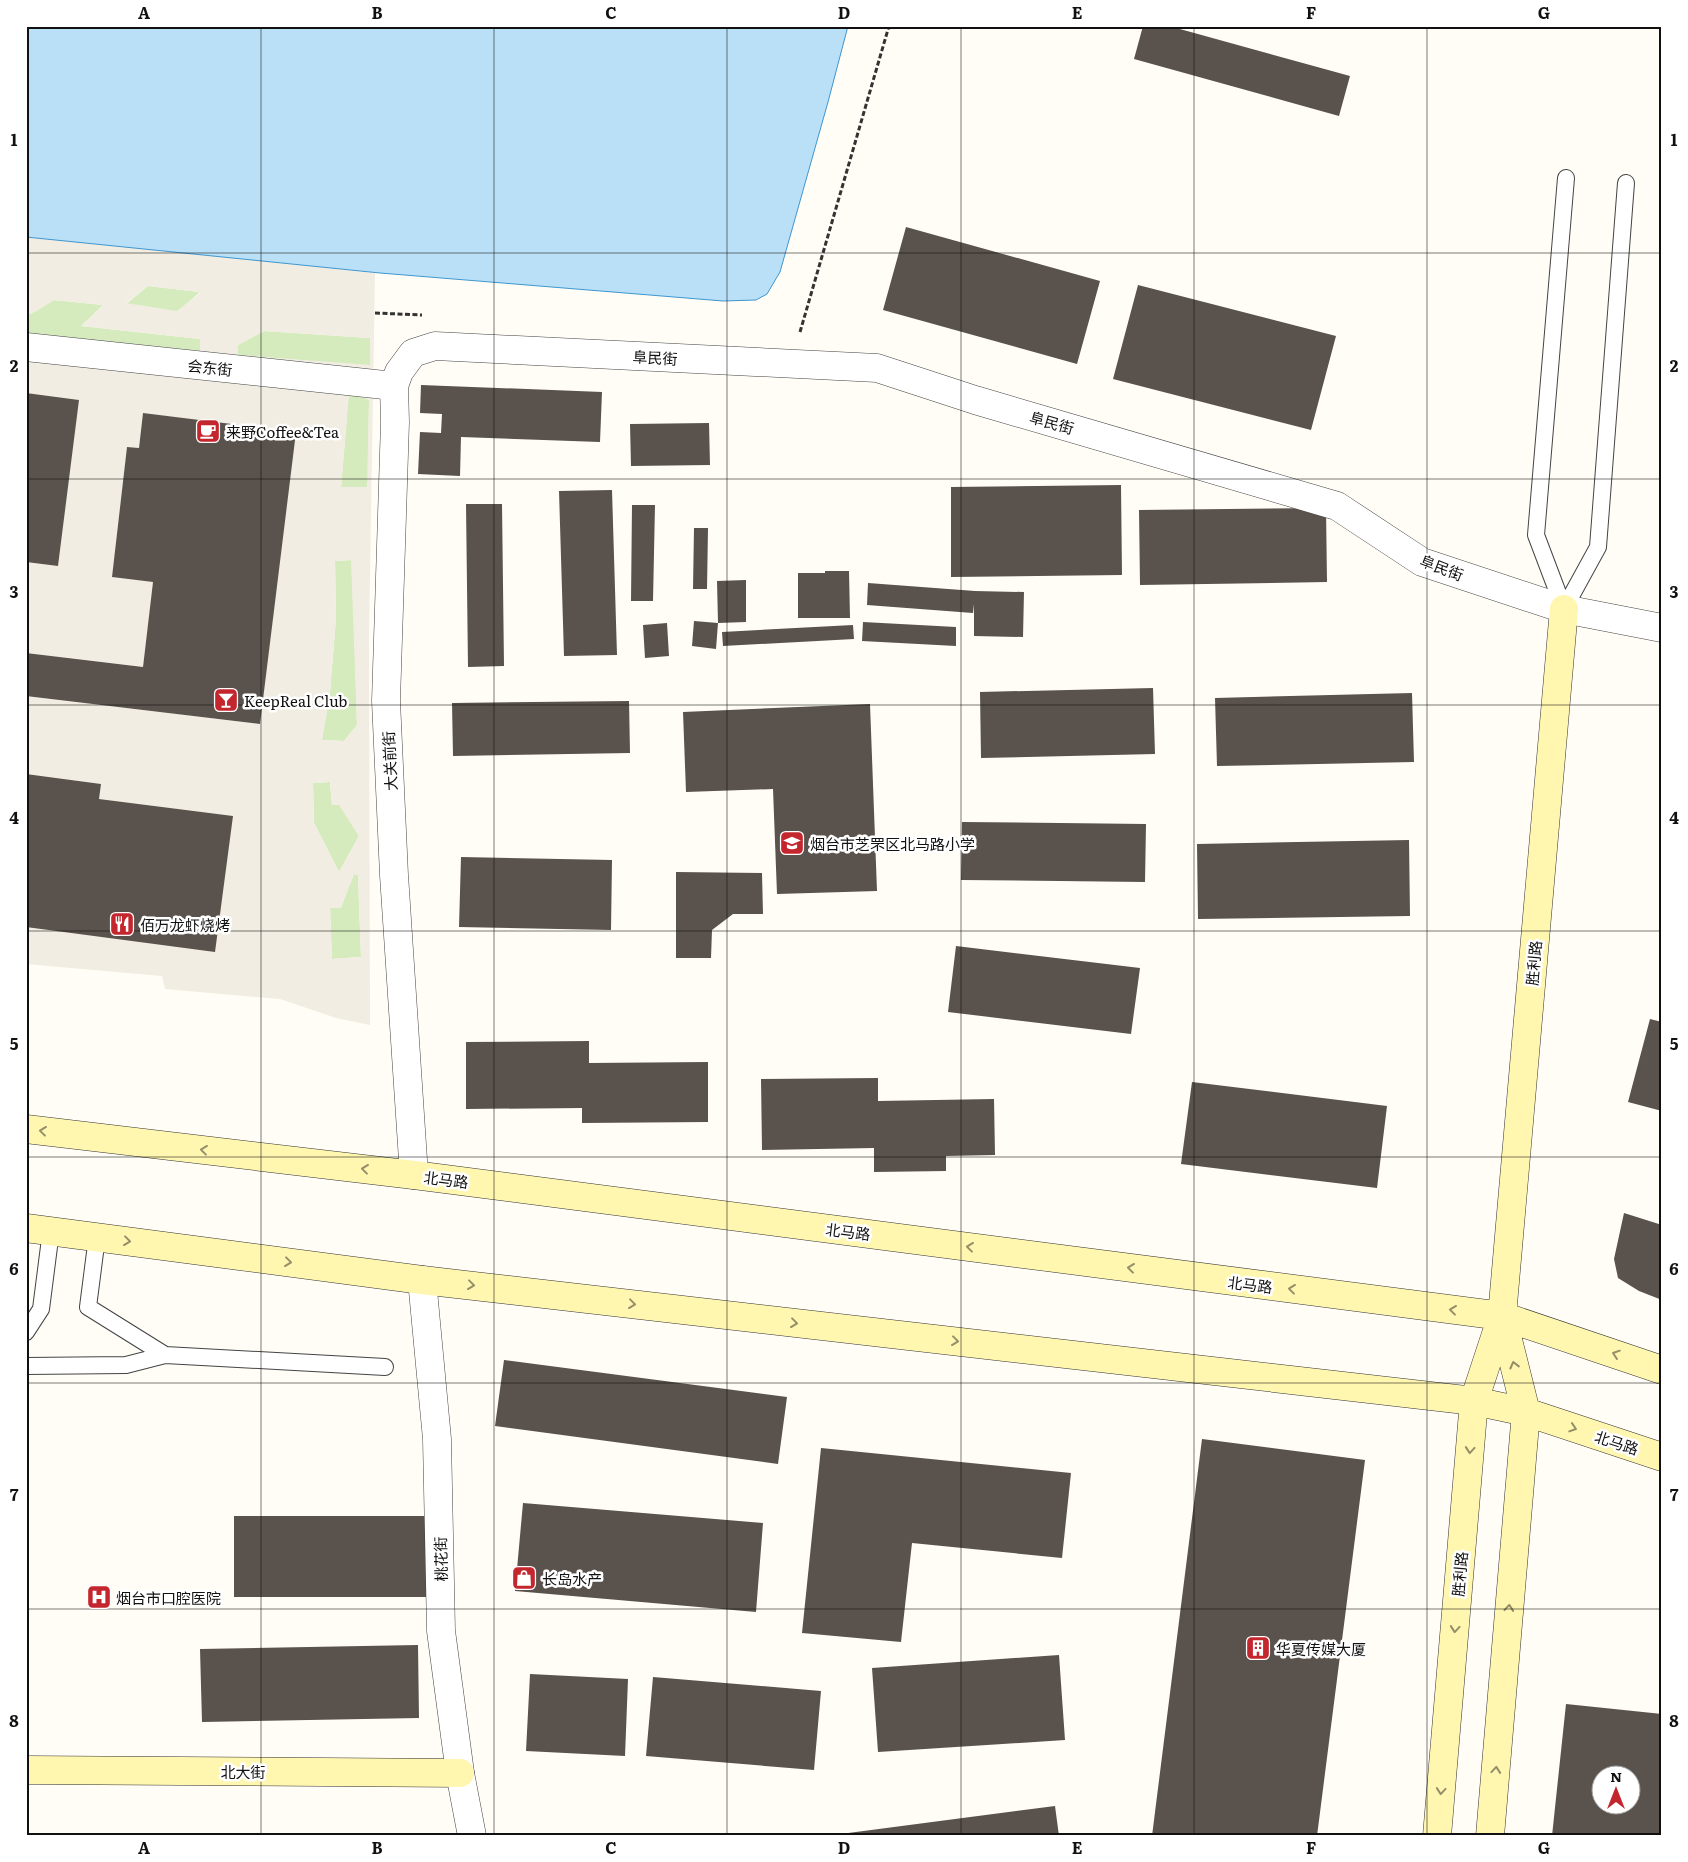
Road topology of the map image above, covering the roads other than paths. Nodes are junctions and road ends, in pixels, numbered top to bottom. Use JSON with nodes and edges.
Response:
{"nodes":[{"id":1,"x":1566,"y":178,"type":"dead end"},
{"id":2,"x":1626,"y":183,"type":"dead end"},
{"id":3,"x":26,"y":347,"type":"edge"},
{"id":4,"x":413,"y":352,"type":"joint"},
{"id":5,"x":394,"y":386,"type":"junction"},
{"id":6,"x":1564,"y":609,"type":"junction"},
{"id":7,"x":1662,"y":628,"type":"edge"},
{"id":8,"x":26,"y":1129,"type":"edge"},
{"id":9,"x":414,"y":1175,"type":"junction"},
{"id":10,"x":38,"y":1230,"type":"edge"},
{"id":11,"x":98,"y":1237,"type":"junction"},
{"id":12,"x":422,"y":1280,"type":"junction"},
{"id":13,"x":1502,"y":1316,"type":"junction"},
{"id":14,"x":26,"y":1332,"type":"edge"},
{"id":15,"x":164,"y":1355,"type":"junction"},
{"id":16,"x":26,"y":1366,"type":"edge"},
{"id":17,"x":385,"y":1367,"type":"dead end"},
{"id":18,"x":1662,"y":1370,"type":"edge"},
{"id":19,"x":1474,"y":1401,"type":"junction"},
{"id":20,"x":1526,"y":1412,"type":"junction"},
{"id":21,"x":1662,"y":1457,"type":"edge"},
{"id":22,"x":26,"y":1770,"type":"edge"},
{"id":23,"x":460,"y":1773,"type":"junction"},
{"id":24,"x":472,"y":1836,"type":"edge"},
{"id":25,"x":1437,"y":1836,"type":"edge"},
{"id":26,"x":1490,"y":1836,"type":"edge"}],
"edges":[{"from":1,"to":6,"type":"lane"},
{"from":2,"to":6,"type":"lane"},
{"from":3,"to":5,"type":"street","name":"会东街"},
{"from":4,"to":5,"type":"street","name":"大关前街"},
{"from":4,"to":6,"type":"street","name":"阜民街"},
{"from":5,"to":9,"type":"street","name":"大关前街"},
{"from":6,"to":7,"type":"street","name":"阜民街"},
{"from":6,"to":13,"type":"main road","name":"胜利路"},
{"from":9,"to":8,"type":"main road","name":"北马路","one_way":true},
{"from":13,"to":9,"type":"main road","name":"北马路","one_way":true},
{"from":10,"to":11,"type":"main road","name":"北马路"},
{"from":10,"to":14,"type":"lane"},
{"from":11,"to":12,"type":"main road","name":"北马路","one_way":true},
{"from":11,"to":15,"type":"lane"},
{"from":12,"to":19,"type":"main road","name":"北马路","one_way":true},
{"from":12,"to":23,"type":"street","name":"桃花街"},
{"from":18,"to":13,"type":"main road","name":"北马路","one_way":true},
{"from":13,"to":19,"type":"main road","name":"胜利路"},
{"from":20,"to":13,"type":"main road","name":"胜利路","one_way":true},
{"from":15,"to":16,"type":"lane"},
{"from":15,"to":17,"type":"lane"},
{"from":19,"to":20,"type":"main road","name":"北马路"},
{"from":19,"to":25,"type":"main road","name":"胜利路","one_way":true},
{"from":20,"to":21,"type":"main road","name":"北马路","one_way":true},
{"from":26,"to":20,"type":"main road","name":"胜利路","one_way":true},
{"from":22,"to":23,"type":"main road","name":"北大街"},
{"from":23,"to":24,"type":"street","name":"桃花街"}]}
